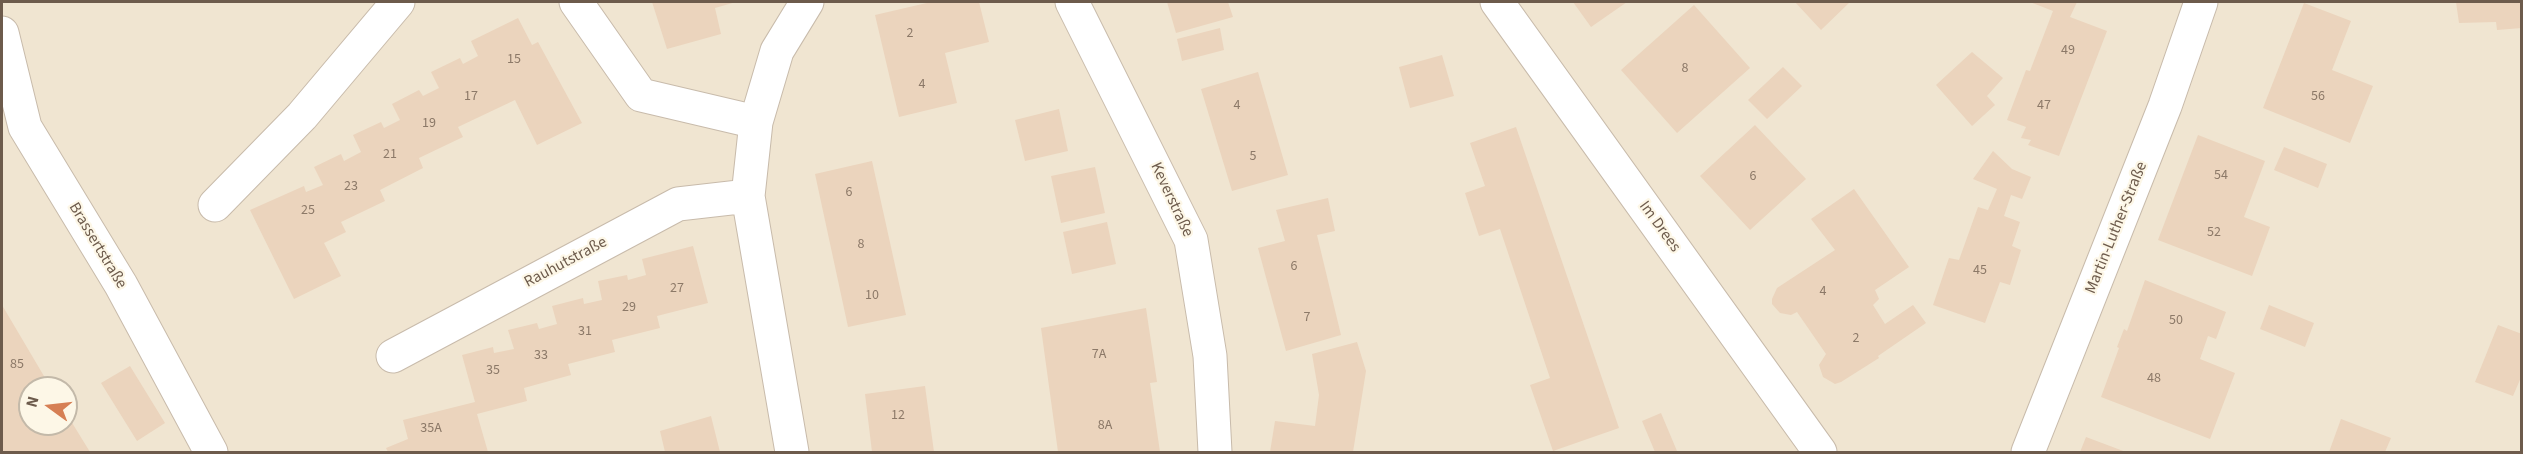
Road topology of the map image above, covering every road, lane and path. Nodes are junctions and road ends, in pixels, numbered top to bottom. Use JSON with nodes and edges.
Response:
{"nodes":[{"id":1,"x":398,"y":2,"type":"edge"},
{"id":2,"x":576,"y":2,"type":"edge"},
{"id":3,"x":807,"y":2,"type":"edge"},
{"id":4,"x":1072,"y":2,"type":"edge"},
{"id":5,"x":1497,"y":2,"type":"edge"},
{"id":6,"x":2201,"y":2,"type":"edge"},
{"id":7,"x":2,"y":33,"type":"edge"},
{"id":8,"x":756,"y":122,"type":"junction"},
{"id":9,"x":748,"y":196,"type":"junction"},
{"id":10,"x":215,"y":205,"type":"dead end"},
{"id":11,"x":393,"y":356,"type":"dead end"},
{"id":12,"x":211,"y":453,"type":"edge"},
{"id":13,"x":792,"y":453,"type":"edge"},
{"id":14,"x":1215,"y":453,"type":"edge"},
{"id":15,"x":1820,"y":453,"type":"edge"},
{"id":16,"x":2028,"y":453,"type":"edge"}],
"edges":[{"from":1,"to":10,"type":"street"},
{"from":2,"to":8,"type":"street"},
{"from":3,"to":8,"type":"street"},
{"from":4,"to":14,"type":"street","name":"Keverstraße"},
{"from":5,"to":15,"type":"street","name":"Im Drees"},
{"from":6,"to":16,"type":"street","name":"Martin-Luther-Straße"},
{"from":7,"to":12,"type":"street","name":"Brassertstraße"},
{"from":8,"to":9,"type":"street"},
{"from":9,"to":11,"type":"street","name":"Rauhutstraße"},
{"from":9,"to":13,"type":"street"}]}
